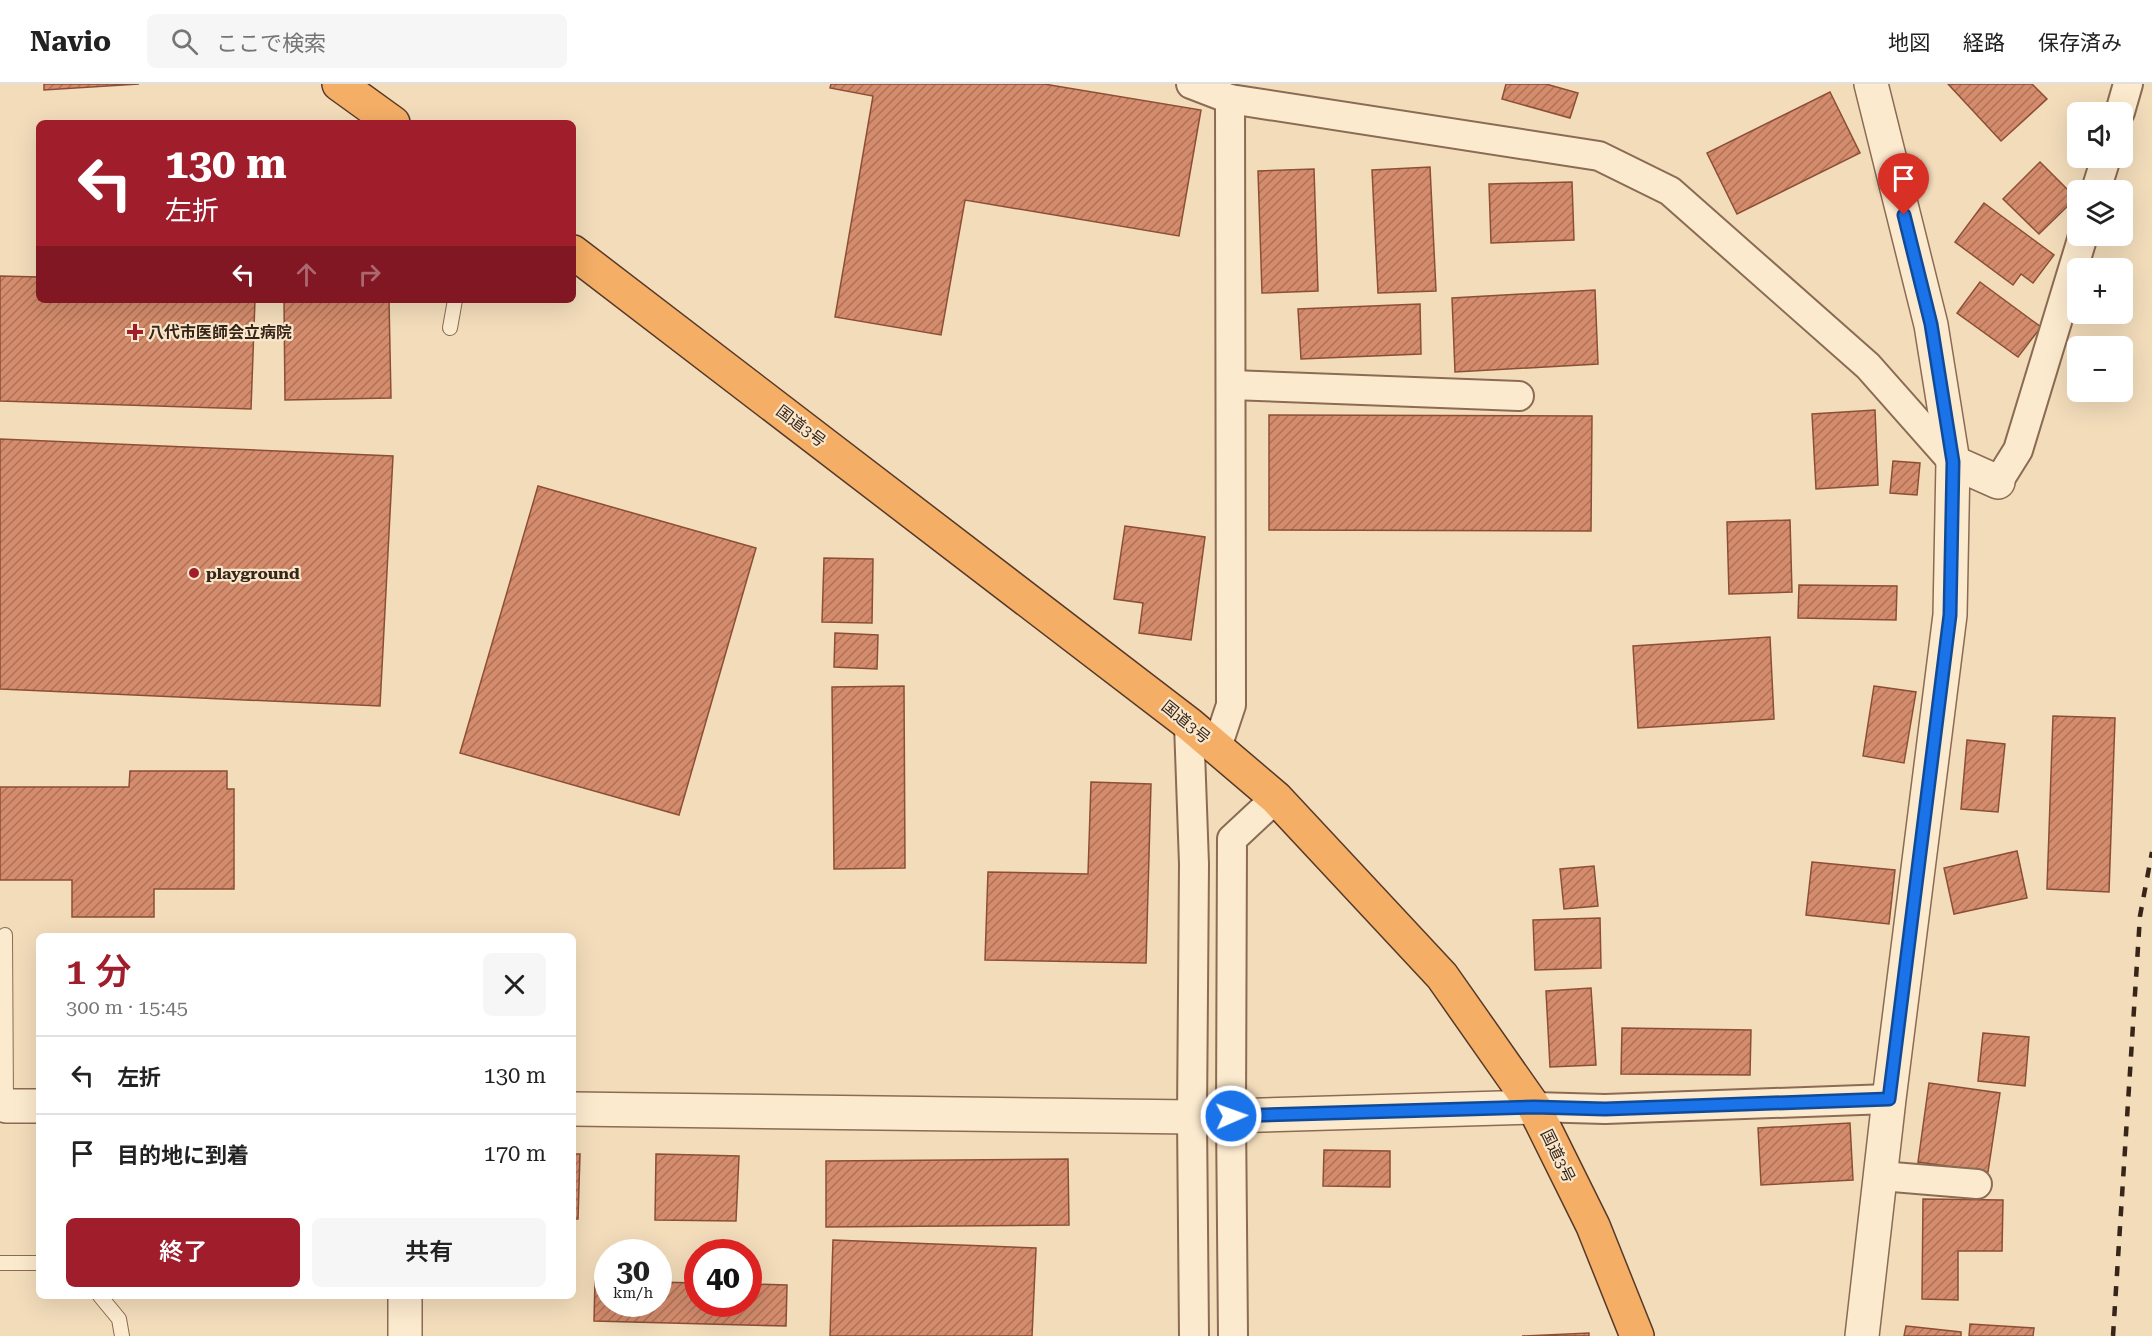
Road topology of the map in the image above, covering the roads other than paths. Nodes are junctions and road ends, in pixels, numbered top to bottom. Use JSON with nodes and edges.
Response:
{"nodes":[{"id":1,"x":339,"y":84,"type":"edge"},
{"id":2,"x":1191,"y":84,"type":"edge"},
{"id":3,"x":1871,"y":84,"type":"edge"},
{"id":4,"x":2128,"y":84,"type":"edge"},
{"id":5,"x":1230,"y":99,"type":"junction"},
{"id":6,"x":2123,"y":102,"type":"edge"},
{"id":7,"x":389,"y":120,"type":"edge"},
{"id":8,"x":2080,"y":246,"type":"edge"},
{"id":9,"x":576,"y":254,"type":"edge"},
{"id":10,"x":454,"y":303,"type":"edge"},
{"id":11,"x":450,"y":328,"type":"dead end"},
{"id":12,"x":1231,"y":385,"type":"junction"},
{"id":13,"x":1519,"y":396,"type":"dead end"},
{"id":14,"x":1953,"y":462,"type":"junction"},
{"id":15,"x":1998,"y":482,"type":"joint"},
{"id":16,"x":1189,"y":724,"type":"junction"},
{"id":17,"x":1217,"y":747,"type":"junction"},
{"id":18,"x":1276,"y":798,"type":"junction"},
{"id":19,"x":1232,"y":839,"type":"junction"},
{"id":20,"x":1194,"y":864,"type":"junction"},
{"id":21,"x":5,"y":935,"type":"dead end"},
{"id":22,"x":1889,"y":1099,"type":"junction"},
{"id":23,"x":3,"y":1106,"type":"edge"},
{"id":24,"x":36,"y":1106,"type":"edge"},
{"id":25,"x":1534,"y":1107,"type":"junction"},
{"id":26,"x":576,"y":1109,"type":"edge"},
{"id":27,"x":1231,"y":1116,"type":"junction"},
{"id":28,"x":1192,"y":1117,"type":"junction"},
{"id":29,"x":1881,"y":1176,"type":"junction"},
{"id":30,"x":1977,"y":1184,"type":"dead end"},
{"id":31,"x":0,"y":1263,"type":"edge"},
{"id":32,"x":36,"y":1263,"type":"edge"},
{"id":33,"x":102,"y":1299,"type":"edge"},
{"id":34,"x":405,"y":1299,"type":"edge"},
{"id":35,"x":122,"y":1336,"type":"edge"},
{"id":36,"x":405,"y":1336,"type":"edge"},
{"id":37,"x":1194,"y":1336,"type":"edge"},
{"id":38,"x":1233,"y":1336,"type":"edge"},
{"id":39,"x":1637,"y":1336,"type":"edge"},
{"id":40,"x":1862,"y":1336,"type":"edge"}],
"edges":[{"from":1,"to":7,"type":"highway"},
{"from":2,"to":5,"type":"street"},
{"from":3,"to":14,"type":"street"},
{"from":4,"to":6,"type":"street"},
{"from":5,"to":12,"type":"street"},
{"from":5,"to":14,"type":"street"},
{"from":8,"to":15,"type":"street"},
{"from":9,"to":16,"type":"highway","name":"国道3号"},
{"from":10,"to":11,"type":"lane"},
{"from":12,"to":13,"type":"street"},
{"from":12,"to":17,"type":"street"},
{"from":14,"to":15,"type":"street"},
{"from":14,"to":22,"type":"street"},
{"from":16,"to":17,"type":"highway","name":"国道3号"},
{"from":16,"to":20,"type":"street"},
{"from":17,"to":18,"type":"highway","name":"国道3号"},
{"from":18,"to":19,"type":"street"},
{"from":18,"to":25,"type":"highway","name":"国道3号"},
{"from":19,"to":20,"type":"street"},
{"from":19,"to":27,"type":"street"},
{"from":20,"to":28,"type":"street"},
{"from":21,"to":23,"type":"lane"},
{"from":22,"to":25,"type":"street"},
{"from":22,"to":29,"type":"street"},
{"from":23,"to":24,"type":"street"},
{"from":25,"to":27,"type":"street"},
{"from":25,"to":39,"type":"highway","name":"国道3号"},
{"from":26,"to":28,"type":"street"},
{"from":27,"to":28,"type":"street"},
{"from":27,"to":38,"type":"street"},
{"from":28,"to":37,"type":"street"},
{"from":29,"to":30,"type":"street"},
{"from":29,"to":40,"type":"street"},
{"from":31,"to":32,"type":"lane"},
{"from":33,"to":35,"type":"lane"},
{"from":34,"to":36,"type":"street"}]}
